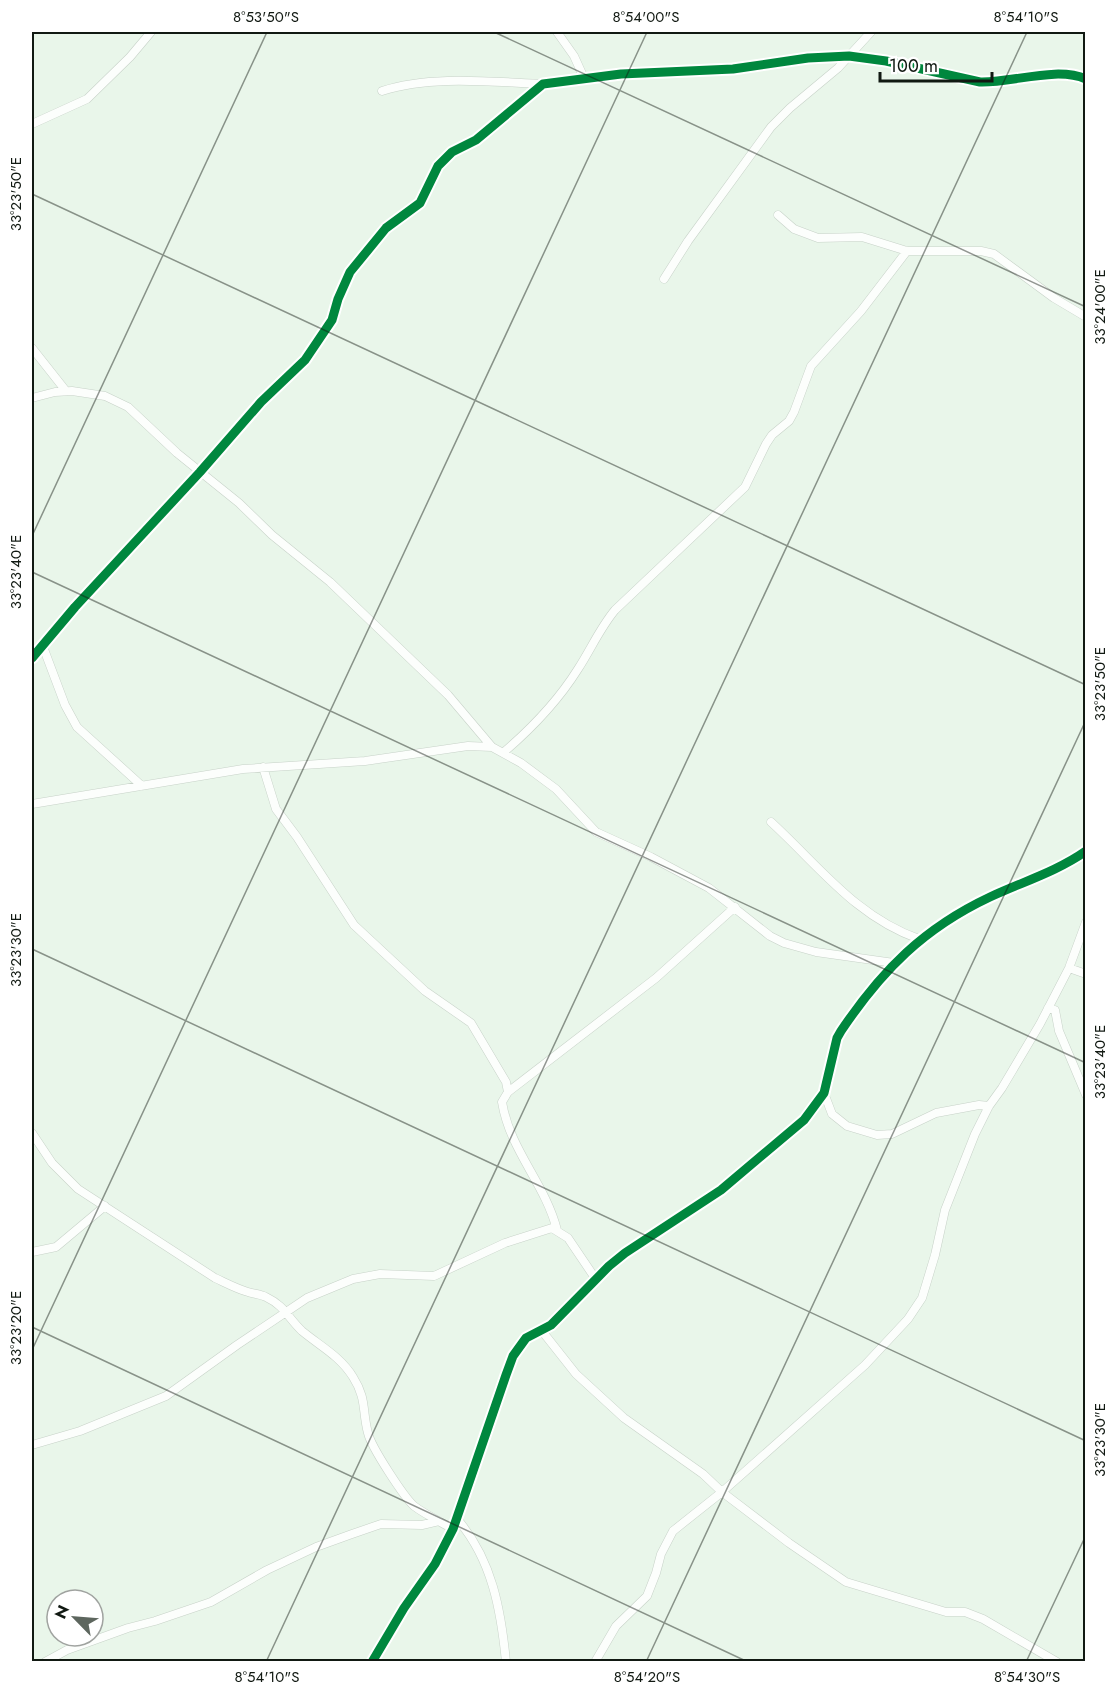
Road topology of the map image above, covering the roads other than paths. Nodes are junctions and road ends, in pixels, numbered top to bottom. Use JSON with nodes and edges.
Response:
{"nodes":[{"id":1,"x":151,"y":32,"type":"edge"},
{"id":2,"x":557,"y":32,"type":"edge"},
{"id":3,"x":871,"y":32,"type":"edge"},
{"id":4,"x":849,"y":56,"type":"junction"},
{"id":5,"x":584,"y":78,"type":"junction"},
{"id":6,"x":1086,"y":79,"type":"edge"},
{"id":7,"x":543,"y":84,"type":"junction"},
{"id":8,"x":382,"y":91,"type":"dead end"},
{"id":9,"x":32,"y":124,"type":"edge"},
{"id":10,"x":778,"y":215,"type":"dead end"},
{"id":11,"x":907,"y":251,"type":"junction"},
{"id":12,"x":664,"y":279,"type":"dead end"},
{"id":13,"x":1086,"y":318,"type":"edge"},
{"id":14,"x":32,"y":348,"type":"edge"},
{"id":15,"x":66,"y":391,"type":"junction"},
{"id":16,"x":32,"y":398,"type":"edge"},
{"id":17,"x":200,"y":472,"type":"junction"},
{"id":18,"x":42,"y":644,"type":"junction"},
{"id":19,"x":32,"y":658,"type":"edge"},
{"id":20,"x":492,"y":747,"type":"junction"},
{"id":21,"x":504,"y":752,"type":"junction"},
{"id":22,"x":263,"y":767,"type":"junction"},
{"id":23,"x":142,"y":786,"type":"junction"},
{"id":24,"x":32,"y":804,"type":"edge"},
{"id":25,"x":771,"y":822,"type":"dead end"},
{"id":26,"x":1086,"y":851,"type":"edge"},
{"id":27,"x":735,"y":907,"type":"junction"},
{"id":28,"x":1086,"y":922,"type":"edge"},
{"id":29,"x":919,"y":939,"type":"junction"},
{"id":30,"x":894,"y":963,"type":"junction"},
{"id":31,"x":1069,"y":968,"type":"junction"},
{"id":32,"x":1086,"y":975,"type":"edge"},
{"id":33,"x":1048,"y":1008,"type":"junction"},
{"id":34,"x":508,"y":1092,"type":"junction"},
{"id":35,"x":824,"y":1094,"type":"junction"},
{"id":36,"x":1086,"y":1095,"type":"edge"},
{"id":37,"x":988,"y":1106,"type":"junction"},
{"id":38,"x":32,"y":1133,"type":"edge"},
{"id":39,"x":105,"y":1206,"type":"junction"},
{"id":40,"x":557,"y":1230,"type":"junction"},
{"id":41,"x":32,"y":1252,"type":"edge"},
{"id":42,"x":595,"y":1278,"type":"junction"},
{"id":43,"x":287,"y":1312,"type":"junction"},
{"id":44,"x":542,"y":1331,"type":"junction"},
{"id":45,"x":32,"y":1445,"type":"edge"},
{"id":46,"x":722,"y":1492,"type":"junction"},
{"id":47,"x":457,"y":1519,"type":"junction"},
{"id":48,"x":439,"y":1521,"type":"junction"},
{"id":49,"x":453,"y":1529,"type":"junction"},
{"id":50,"x":45,"y":1662,"type":"edge"},
{"id":51,"x":372,"y":1662,"type":"edge"},
{"id":52,"x":506,"y":1662,"type":"edge"},
{"id":53,"x":595,"y":1662,"type":"edge"},
{"id":54,"x":1056,"y":1662,"type":"edge"}],
"edges":[{"from":1,"to":9,"type":"street"},
{"from":2,"to":5,"type":"street"},
{"from":3,"to":4,"type":"street"},
{"from":4,"to":5,"type":"street"},
{"from":4,"to":6,"type":"street"},
{"from":4,"to":12,"type":"street"},
{"from":5,"to":7,"type":"street"},
{"from":7,"to":8,"type":"street"},
{"from":7,"to":17,"type":"street"},
{"from":10,"to":11,"type":"street"},
{"from":11,"to":13,"type":"street"},
{"from":11,"to":21,"type":"street"},
{"from":14,"to":15,"type":"street"},
{"from":15,"to":16,"type":"street"},
{"from":15,"to":17,"type":"street"},
{"from":17,"to":18,"type":"street"},
{"from":17,"to":20,"type":"street"},
{"from":18,"to":19,"type":"street"},
{"from":18,"to":23,"type":"street"},
{"from":20,"to":21,"type":"street"},
{"from":20,"to":22,"type":"street"},
{"from":21,"to":27,"type":"street"},
{"from":22,"to":23,"type":"street"},
{"from":22,"to":34,"type":"street"},
{"from":23,"to":24,"type":"street"},
{"from":25,"to":29,"type":"street"},
{"from":26,"to":29,"type":"street"},
{"from":27,"to":30,"type":"street"},
{"from":27,"to":34,"type":"street"},
{"from":28,"to":31,"type":"street"},
{"from":29,"to":30,"type":"street"},
{"from":30,"to":35,"type":"street"},
{"from":31,"to":32,"type":"street"},
{"from":31,"to":33,"type":"street"},
{"from":33,"to":36,"type":"street"},
{"from":33,"to":37,"type":"street"},
{"from":34,"to":40,"type":"street"},
{"from":35,"to":37,"type":"street"},
{"from":35,"to":42,"type":"street"},
{"from":37,"to":46,"type":"street"},
{"from":38,"to":39,"type":"street"},
{"from":39,"to":41,"type":"street"},
{"from":39,"to":43,"type":"street"},
{"from":40,"to":42,"type":"street"},
{"from":40,"to":43,"type":"street"},
{"from":42,"to":44,"type":"street"},
{"from":43,"to":45,"type":"street"},
{"from":43,"to":48,"type":"street"},
{"from":44,"to":46,"type":"street"},
{"from":44,"to":47,"type":"street"},
{"from":46,"to":53,"type":"street"},
{"from":46,"to":54,"type":"street"},
{"from":47,"to":49,"type":"street"},
{"from":47,"to":52,"type":"street"},
{"from":48,"to":49,"type":"street"},
{"from":48,"to":50,"type":"street"},
{"from":49,"to":51,"type":"street"}]}
